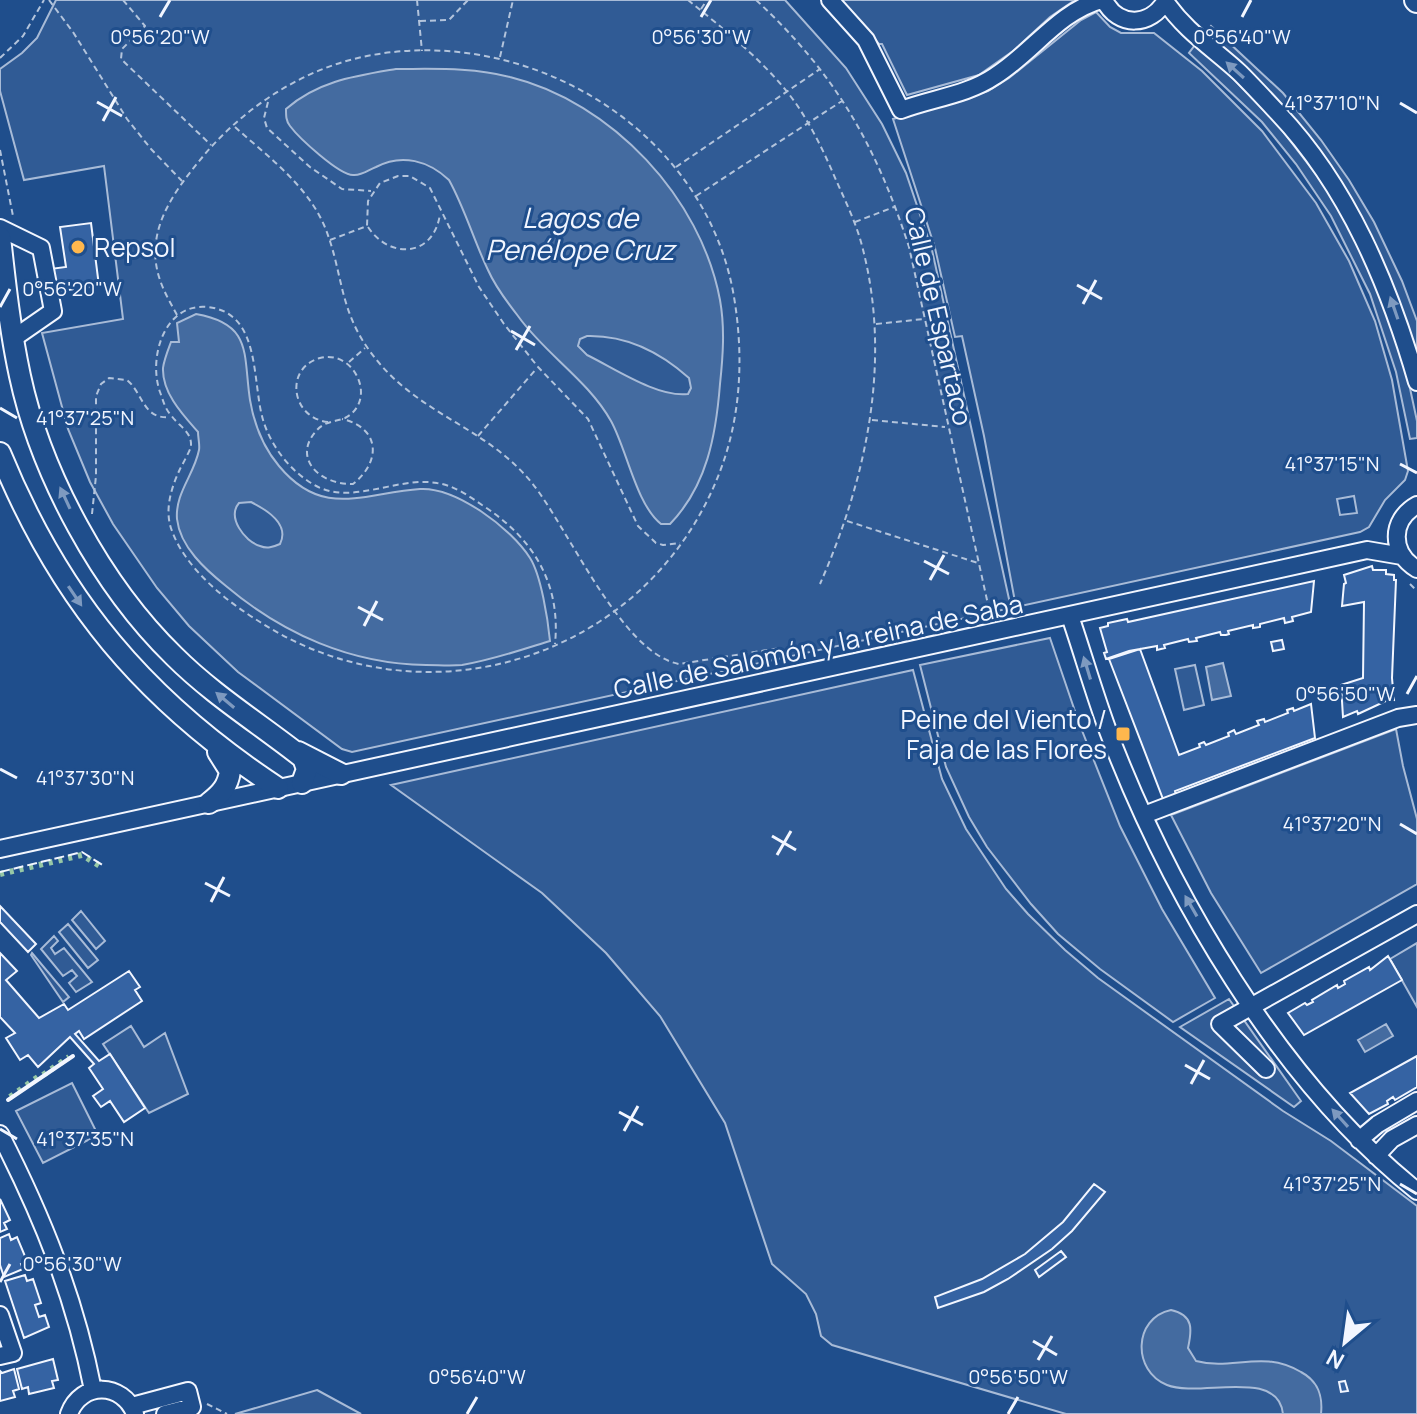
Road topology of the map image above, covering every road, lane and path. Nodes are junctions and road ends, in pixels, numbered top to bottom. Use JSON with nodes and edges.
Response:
{"nodes":[{"id":1,"x":44,"y":0,"type":"edge"},
{"id":2,"x":49,"y":0,"type":"edge"},
{"id":3,"x":417,"y":0,"type":"edge"},
{"id":4,"x":468,"y":0,"type":"edge"},
{"id":5,"x":513,"y":0,"type":"edge"},
{"id":6,"x":688,"y":0,"type":"edge"},
{"id":7,"x":707,"y":0,"type":"edge"},
{"id":8,"x":756,"y":0,"type":"edge"},
{"id":9,"x":830,"y":0,"type":"edge"},
{"id":10,"x":1103,"y":0,"type":"edge"},
{"id":11,"x":125,"y":1,"type":"edge"},
{"id":12,"x":1165,"y":1,"type":"edge"},
{"id":13,"x":700,"y":10,"type":"junction"},
{"id":14,"x":420,"y":21,"type":"junction"},
{"id":15,"x":422,"y":51,"type":"junction"},
{"id":16,"x":0,"y":58,"type":"edge"},
{"id":17,"x":500,"y":58,"type":"junction"},
{"id":18,"x":821,"y":69,"type":"junction"},
{"id":19,"x":786,"y":92,"type":"junction"},
{"id":20,"x":269,"y":98,"type":"junction"},
{"id":21,"x":843,"y":100,"type":"junction"},
{"id":22,"x":808,"y":123,"type":"junction"},
{"id":23,"x":234,"y":126,"type":"junction"},
{"id":24,"x":212,"y":146,"type":"junction"},
{"id":25,"x":0,"y":150,"type":"edge"},
{"id":26,"x":675,"y":168,"type":"junction"},
{"id":27,"x":183,"y":182,"type":"junction"},
{"id":28,"x":373,"y":191,"type":"junction"},
{"id":29,"x":695,"y":196,"type":"junction"},
{"id":30,"x":896,"y":206,"type":"junction"},
{"id":31,"x":441,"y":211,"type":"junction"},
{"id":32,"x":854,"y":223,"type":"junction"},
{"id":33,"x":367,"y":226,"type":"junction"},
{"id":34,"x":0,"y":228,"type":"edge"},
{"id":35,"x":8,"y":237,"type":"edge"},
{"id":36,"x":330,"y":240,"type":"junction"},
{"id":37,"x":177,"y":315,"type":"junction"},
{"id":38,"x":924,"y":319,"type":"junction"},
{"id":39,"x":875,"y":324,"type":"junction"},
{"id":40,"x":14,"y":338,"type":"junction"},
{"id":41,"x":366,"y":347,"type":"junction"},
{"id":42,"x":347,"y":363,"type":"junction"},
{"id":43,"x":538,"y":367,"type":"junction"},
{"id":44,"x":1417,"y":382,"type":"edge"},
{"id":45,"x":171,"y":417,"type":"junction"},
{"id":46,"x":342,"y":419,"type":"junction"},
{"id":47,"x":871,"y":419,"type":"junction"},
{"id":48,"x":328,"y":422,"type":"junction"},
{"id":49,"x":947,"y":428,"type":"junction"},
{"id":50,"x":478,"y":436,"type":"junction"},
{"id":51,"x":0,"y":453,"type":"edge"},
{"id":52,"x":317,"y":473,"type":"junction"},
{"id":53,"x":310,"y":482,"type":"junction"},
{"id":54,"x":353,"y":484,"type":"junction"},
{"id":55,"x":351,"y":492,"type":"junction"},
{"id":56,"x":1417,"y":505,"type":"edge"},
{"id":57,"x":86,"y":510,"type":"dead end"},
{"id":58,"x":846,"y":520,"type":"junction"},
{"id":59,"x":1397,"y":528,"type":"junction"},
{"id":60,"x":681,"y":543,"type":"junction"},
{"id":61,"x":1367,"y":550,"type":"junction"},
{"id":62,"x":1402,"y":556,"type":"junction"},
{"id":63,"x":978,"y":563,"type":"junction"},
{"id":64,"x":1417,"y":569,"type":"edge"},
{"id":65,"x":820,"y":584,"type":"dead end"},
{"id":66,"x":615,"y":612,"type":"junction"},
{"id":67,"x":1070,"y":616,"type":"junction"},
{"id":68,"x":994,"y":632,"type":"junction"},
{"id":69,"x":555,"y":644,"type":"junction"},
{"id":70,"x":791,"y":656,"type":"dead end"},
{"id":71,"x":1417,"y":715,"type":"edge"},
{"id":72,"x":208,"y":739,"type":"junction"},
{"id":73,"x":287,"y":746,"type":"junction"},
{"id":74,"x":341,"y":774,"type":"junction"},
{"id":75,"x":270,"y":782,"type":"junction"},
{"id":76,"x":302,"y":783,"type":"junction"},
{"id":77,"x":209,"y":803,"type":"junction"},
{"id":78,"x":1144,"y":815,"type":"junction"},
{"id":79,"x":0,"y":849,"type":"edge"},
{"id":80,"x":1417,"y":914,"type":"edge"},
{"id":81,"x":1253,"y":1006,"type":"junction"},
{"id":82,"x":1266,"y":1069,"type":"dead end"},
{"id":83,"x":1417,"y":1101,"type":"edge"},
{"id":84,"x":1381,"y":1122,"type":"junction"},
{"id":85,"x":1417,"y":1125,"type":"edge"},
{"id":86,"x":0,"y":1134,"type":"edge"},
{"id":87,"x":1396,"y":1137,"type":"junction"},
{"id":88,"x":1359,"y":1140,"type":"junction"},
{"id":89,"x":1376,"y":1156,"type":"junction"},
{"id":90,"x":1417,"y":1191,"type":"edge"},
{"id":91,"x":0,"y":1315,"type":"edge"},
{"id":92,"x":0,"y":1356,"type":"edge"},
{"id":93,"x":93,"y":1390,"type":"junction"},
{"id":94,"x":200,"y":1401,"type":"dead end"},
{"id":95,"x":133,"y":1410,"type":"edge"},
{"id":96,"x":69,"y":1414,"type":"edge"},
{"id":97,"x":165,"y":1414,"type":"edge"},
{"id":98,"x":227,"y":1414,"type":"edge"}],
"edges":[{"from":1,"to":16,"type":"path"},
{"from":2,"to":27,"type":"path"},
{"from":3,"to":14,"type":"path"},
{"from":4,"to":14,"type":"path"},
{"from":5,"to":17,"type":"path"},
{"from":6,"to":13,"type":"path"},
{"from":7,"to":13,"type":"path"},
{"from":8,"to":18,"type":"path","name":"Calle de Espartaco"},
{"from":9,"to":10,"type":"street"},
{"from":10,"to":12,"type":"street"},
{"from":11,"to":24,"type":"path"},
{"from":44,"to":12,"type":"street","one_way":true},
{"from":13,"to":19,"type":"path"},
{"from":14,"to":15,"type":"path"},
{"from":15,"to":17,"type":"path"},
{"from":15,"to":20,"type":"path"},
{"from":17,"to":26,"type":"path"},
{"from":18,"to":19,"type":"path"},
{"from":18,"to":21,"type":"path","name":"Calle de Espartaco"},
{"from":19,"to":22,"type":"path"},
{"from":19,"to":26,"type":"path"},
{"from":20,"to":23,"type":"path"},
{"from":20,"to":28,"type":"path"},
{"from":21,"to":22,"type":"path"},
{"from":21,"to":30,"type":"path","name":"Calle de Espartaco"},
{"from":22,"to":29,"type":"path"},
{"from":22,"to":32,"type":"path"},
{"from":23,"to":24,"type":"path"},
{"from":23,"to":36,"type":"path"},
{"from":24,"to":27,"type":"path"},
{"from":25,"to":35,"type":"path"},
{"from":26,"to":29,"type":"path"},
{"from":27,"to":37,"type":"path"},
{"from":28,"to":31,"type":"path"},
{"from":28,"to":33,"type":"path"},
{"from":29,"to":60,"type":"path"},
{"from":30,"to":32,"type":"path"},
{"from":30,"to":38,"type":"path","name":"Calle de Espartaco"},
{"from":31,"to":33,"type":"path"},
{"from":31,"to":43,"type":"path"},
{"from":32,"to":39,"type":"path"},
{"from":33,"to":36,"type":"path"},
{"from":34,"to":35,"type":"street"},
{"from":35,"to":40,"type":"main road"},
{"from":35,"to":40,"type":"street"},
{"from":36,"to":41,"type":"path"},
{"from":37,"to":45,"type":"path"},
{"from":37,"to":53,"type":"path"},
{"from":38,"to":39,"type":"path"},
{"from":38,"to":49,"type":"path","name":"Calle de Espartaco"},
{"from":39,"to":47,"type":"path"},
{"from":73,"to":40,"type":"main road","one_way":true},
{"from":41,"to":42,"type":"path"},
{"from":41,"to":50,"type":"path"},
{"from":42,"to":46,"type":"path"},
{"from":42,"to":48,"type":"path"},
{"from":43,"to":50,"type":"path"},
{"from":43,"to":60,"type":"path"},
{"from":45,"to":57,"type":"path"},
{"from":45,"to":69,"type":"path"},
{"from":46,"to":48,"type":"path"},
{"from":46,"to":54,"type":"path"},
{"from":47,"to":49,"type":"path"},
{"from":47,"to":58,"type":"path"},
{"from":48,"to":52,"type":"path"},
{"from":49,"to":63,"type":"path","name":"Calle de Espartaco"},
{"from":50,"to":66,"type":"path"},
{"from":51,"to":72,"type":"main road","one_way":true},
{"from":52,"to":53,"type":"path"},
{"from":52,"to":54,"type":"path"},
{"from":53,"to":55,"type":"path"},
{"from":54,"to":55,"type":"path"},
{"from":55,"to":69,"type":"path"},
{"from":56,"to":59,"type":"street","name":"Calle de Salomón y la reina de Saba"},
{"from":58,"to":63,"type":"path"},
{"from":58,"to":65,"type":"path"},
{"from":59,"to":61,"type":"street","name":"Calle de Salomón y la reina de Saba"},
{"from":59,"to":62,"type":"street"},
{"from":60,"to":66,"type":"path"},
{"from":61,"to":62,"type":"street","name":"Calle de Salomón y la reina de Saba"},
{"from":61,"to":67,"type":"street","name":"Calle de Salomón y la reina de Saba"},
{"from":62,"to":64,"type":"street"},
{"from":63,"to":68,"type":"path","name":"Calle de Espartaco"},
{"from":66,"to":69,"type":"path"},
{"from":66,"to":70,"type":"path"},
{"from":67,"to":68,"type":"street","name":"Calle de Salomón y la reina de Saba"},
{"from":78,"to":67,"type":"street","one_way":true},
{"from":68,"to":74,"type":"street","name":"Calle de Salomón y la reina de Saba"},
{"from":71,"to":78,"type":"street"},
{"from":72,"to":75,"type":"main road"},
{"from":72,"to":77,"type":"main road"},
{"from":73,"to":74,"type":"main road"},
{"from":73,"to":75,"type":"main road"},
{"from":73,"to":76,"type":"main road"},
{"from":74,"to":76,"type":"street","name":"Calle de Salomón y la reina de Saba"},
{"from":75,"to":76,"type":"street","name":"Calle de Salomón y la reina de Saba"},
{"from":75,"to":77,"type":"street","name":"Calle de Salomón y la reina de Saba"},
{"from":77,"to":79,"type":"street","name":"Calle de Salomón y la reina de Saba"},
{"from":81,"to":78,"type":"street","one_way":true},
{"from":80,"to":81,"type":"street"},
{"from":81,"to":82,"type":"street"},
{"from":88,"to":81,"type":"street","one_way":true},
{"from":83,"to":84,"type":"street"},
{"from":84,"to":87,"type":"street"},
{"from":84,"to":88,"type":"street"},
{"from":85,"to":87,"type":"street"},
{"from":86,"to":93,"type":"street"},
{"from":87,"to":89,"type":"street"},
{"from":88,"to":89,"type":"street"},
{"from":89,"to":90,"type":"street"},
{"from":91,"to":92,"type":"street"},
{"from":93,"to":95,"type":"street"},
{"from":93,"to":96,"type":"street"},
{"from":94,"to":98,"type":"path"},
{"from":95,"to":97,"type":"street"}]}
